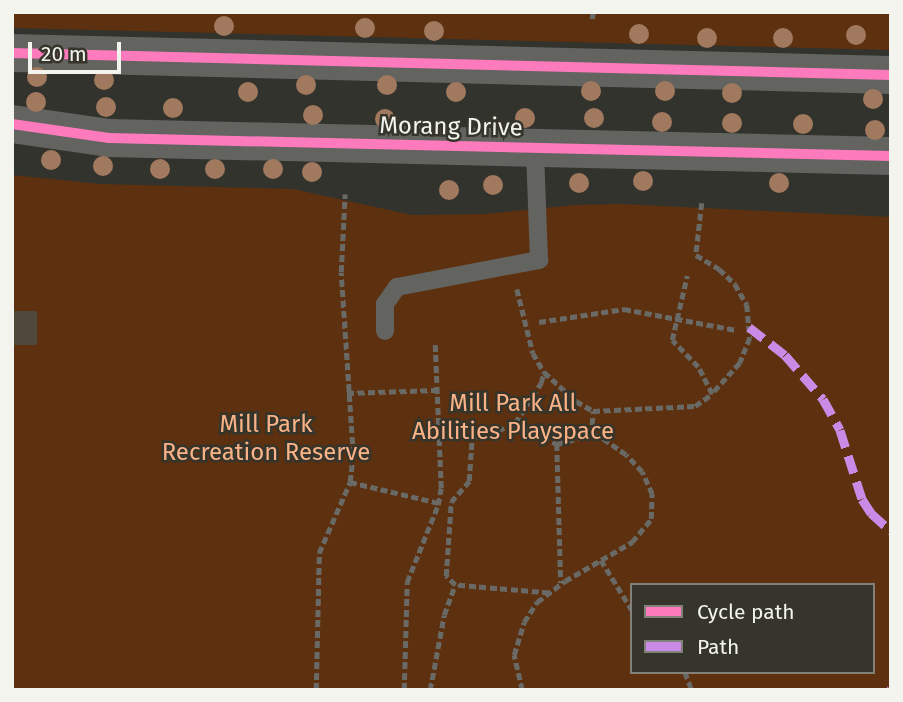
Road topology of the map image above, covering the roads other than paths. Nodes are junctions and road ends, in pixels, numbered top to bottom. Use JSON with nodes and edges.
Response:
{"nodes":[{"id":1,"x":12,"y":52,"type":"edge"},
{"id":2,"x":891,"y":75,"type":"edge"},
{"id":3,"x":12,"y":124,"type":"edge"},
{"id":4,"x":535,"y":150,"type":"junction"},
{"id":5,"x":891,"y":156,"type":"edge"},
{"id":6,"x":385,"y":331,"type":"dead end"}],
"edges":[{"from":1,"to":2,"type":"main road"},
{"from":3,"to":4,"type":"main road","name":"Morang Drive"},
{"from":4,"to":5,"type":"main road","name":"Morang Drive"},
{"from":4,"to":6,"type":"lane"}]}
